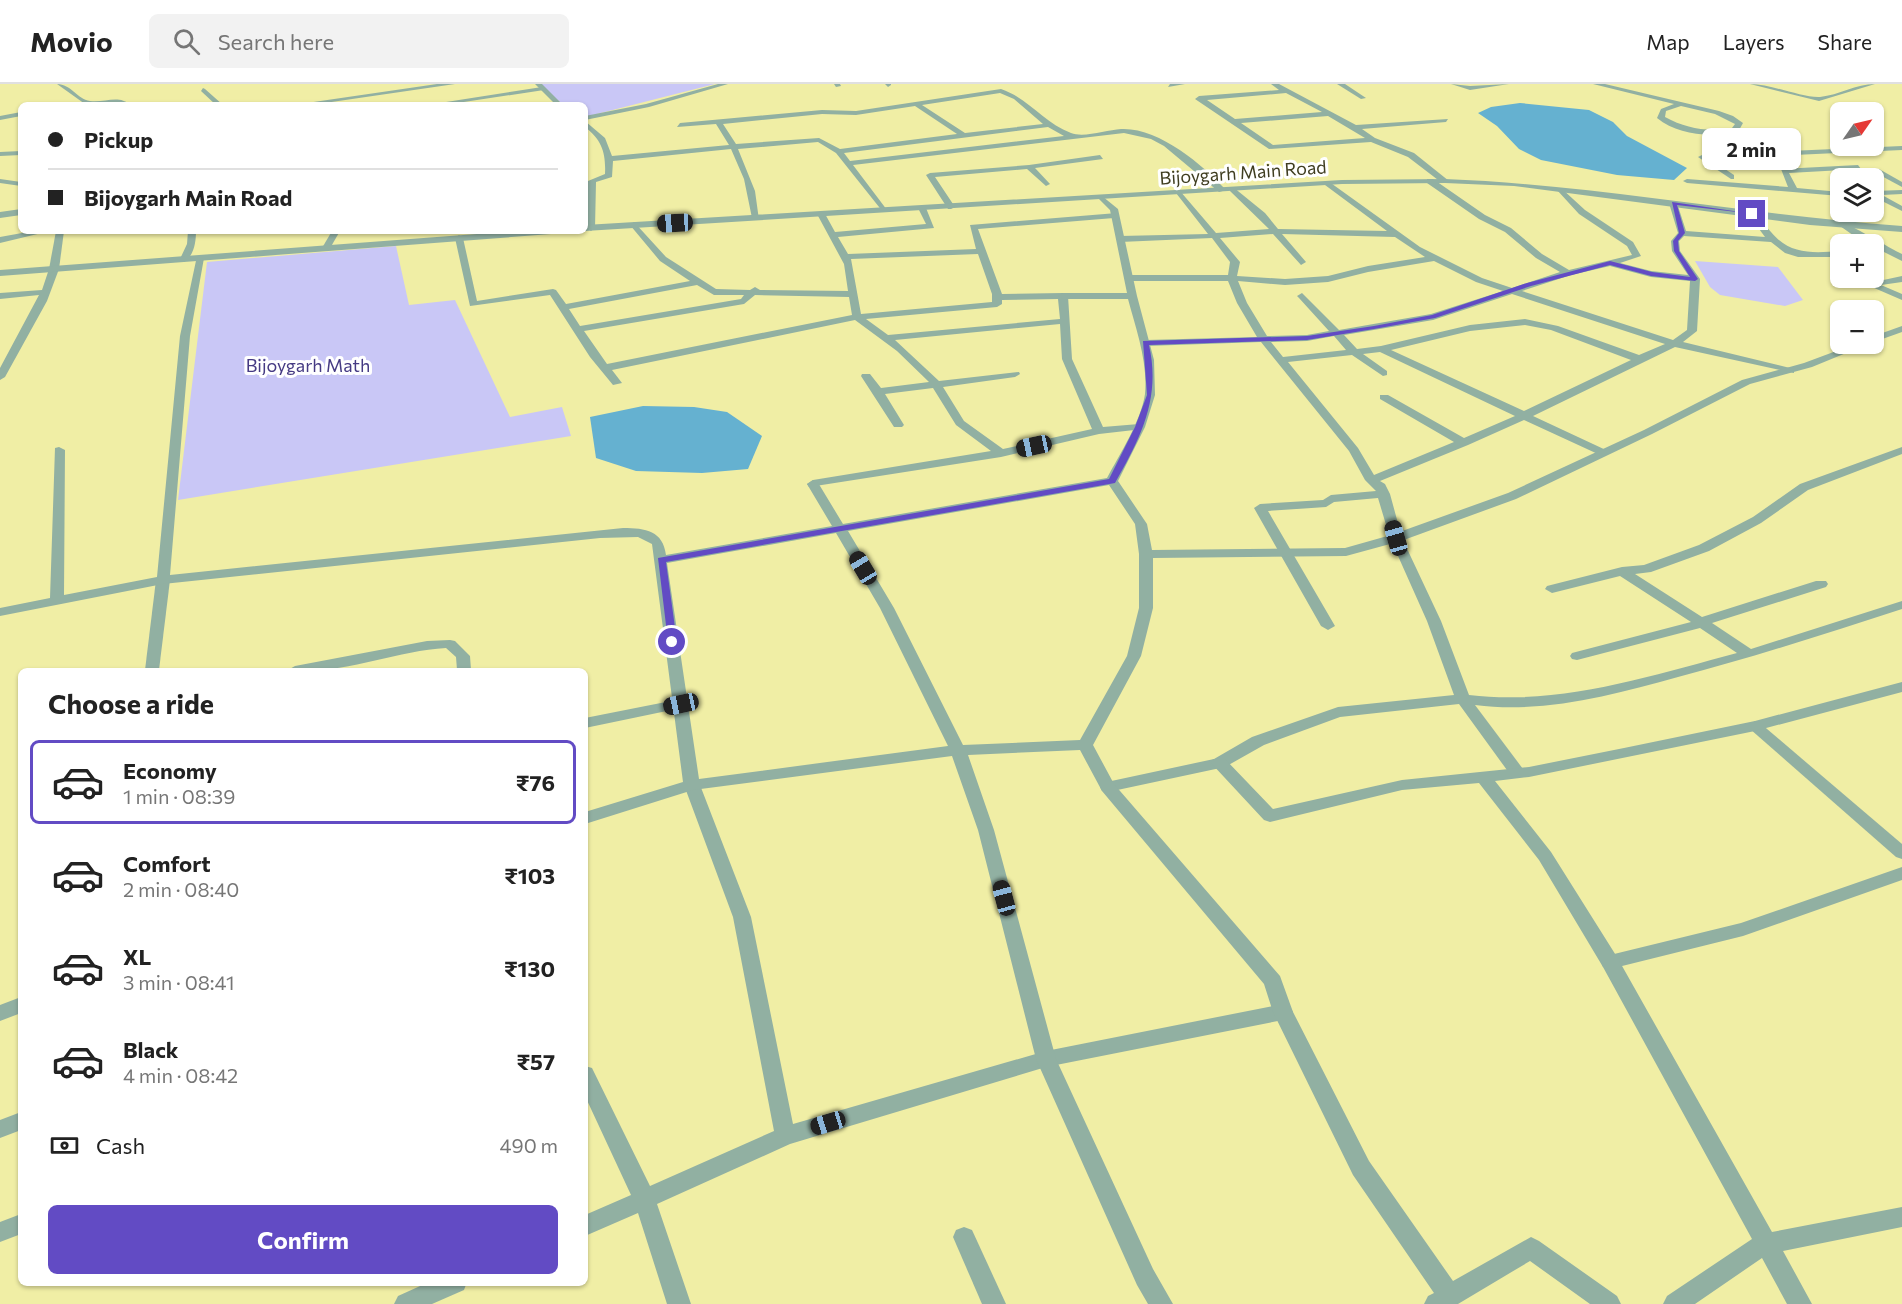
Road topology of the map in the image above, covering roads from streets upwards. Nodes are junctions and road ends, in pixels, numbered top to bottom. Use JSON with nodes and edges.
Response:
{"nodes":[{"id":1,"x":60,"y":84,"type":"edge"},
{"id":2,"x":452,"y":84,"type":"edge"},
{"id":3,"x":725,"y":84,"type":"edge"},
{"id":4,"x":1182,"y":84,"type":"edge"},
{"id":5,"x":1274,"y":84,"type":"edge"},
{"id":6,"x":1340,"y":84,"type":"edge"},
{"id":7,"x":1454,"y":84,"type":"edge"},
{"id":8,"x":1506,"y":84,"type":"edge"},
{"id":9,"x":1596,"y":84,"type":"edge"},
{"id":10,"x":1753,"y":84,"type":"edge"},
{"id":11,"x":1797,"y":84,"type":"edge"},
{"id":12,"x":1872,"y":84,"type":"edge"},
{"id":13,"x":1170,"y":86,"type":"dead end"},
{"id":14,"x":540,"y":87,"type":"edge"},
{"id":15,"x":203,"y":90,"type":"dead end"},
{"id":16,"x":1777,"y":90,"type":"junction"},
{"id":17,"x":1285,"y":91,"type":"junction"},
{"id":18,"x":368,"y":92,"type":"junction"},
{"id":19,"x":659,"y":93,"type":"dead end"},
{"id":20,"x":1199,"y":98,"type":"junction"},
{"id":21,"x":1363,"y":98,"type":"dead end"},
{"id":22,"x":84,"y":102,"type":"edge"},
{"id":23,"x":217,"y":102,"type":"edge"},
{"id":24,"x":313,"y":102,"type":"edge"},
{"id":25,"x":376,"y":102,"type":"edge"},
{"id":26,"x":448,"y":102,"type":"edge"},
{"id":27,"x":557,"y":102,"type":"edge"},
{"id":28,"x":1190,"y":102,"type":"dead end"},
{"id":29,"x":916,"y":104,"type":"junction"},
{"id":30,"x":1678,"y":105,"type":"junction"},
{"id":31,"x":1327,"y":114,"type":"junction"},
{"id":32,"x":18,"y":115,"type":"edge"},
{"id":33,"x":588,"y":116,"type":"edge"},
{"id":34,"x":588,"y":116,"type":"edge"},
{"id":35,"x":0,"y":118,"type":"edge"},
{"id":36,"x":1446,"y":120,"type":"dead end"},
{"id":37,"x":1235,"y":121,"type":"junction"},
{"id":38,"x":718,"y":122,"type":"junction"},
{"id":39,"x":680,"y":125,"type":"dead end"},
{"id":40,"x":1049,"y":125,"type":"junction"},
{"id":41,"x":588,"y":126,"type":"edge"},
{"id":42,"x":1355,"y":127,"type":"junction"},
{"id":43,"x":964,"y":136,"type":"junction"},
{"id":44,"x":1072,"y":137,"type":"junction"},
{"id":45,"x":1372,"y":140,"type":"junction"},
{"id":46,"x":735,"y":146,"type":"junction"},
{"id":47,"x":1902,"y":148,"type":"edge"},
{"id":48,"x":839,"y":151,"type":"junction"},
{"id":49,"x":0,"y":154,"type":"edge"},
{"id":50,"x":18,"y":154,"type":"edge"},
{"id":51,"x":1100,"y":156,"type":"dead end"},
{"id":52,"x":610,"y":159,"type":"junction"},
{"id":53,"x":849,"y":163,"type":"junction"},
{"id":54,"x":1858,"y":166,"type":"dead end"},
{"id":55,"x":1029,"y":167,"type":"junction"},
{"id":56,"x":1884,"y":174,"type":"edge"},
{"id":57,"x":1700,"y":175,"type":"dead end"},
{"id":58,"x":1731,"y":177,"type":"junction"},
{"id":59,"x":18,"y":179,"type":"edge"},
{"id":60,"x":2,"y":181,"type":"edge"},
{"id":61,"x":588,"y":181,"type":"edge"},
{"id":62,"x":1430,"y":181,"type":"junction"},
{"id":63,"x":1445,"y":181,"type":"junction"},
{"id":64,"x":1687,"y":181,"type":"dead end"},
{"id":65,"x":1789,"y":181,"type":"junction"},
{"id":66,"x":1328,"y":183,"type":"junction"},
{"id":67,"x":18,"y":184,"type":"edge"},
{"id":68,"x":1046,"y":184,"type":"dead end"},
{"id":69,"x":1902,"y":185,"type":"edge"},
{"id":70,"x":1233,"y":189,"type":"junction"},
{"id":71,"x":1222,"y":190,"type":"junction"},
{"id":72,"x":1561,"y":190,"type":"junction"},
{"id":73,"x":1795,"y":192,"type":"junction"},
{"id":74,"x":1902,"y":192,"type":"edge"},
{"id":75,"x":1180,"y":193,"type":"junction"},
{"id":76,"x":1884,"y":193,"type":"edge"},
{"id":77,"x":1830,"y":194,"type":"edge"},
{"id":78,"x":1102,"y":198,"type":"junction"},
{"id":79,"x":1884,"y":199,"type":"edge"},
{"id":80,"x":1673,"y":203,"type":"junction"},
{"id":81,"x":951,"y":207,"type":"junction"},
{"id":82,"x":921,"y":208,"type":"junction"},
{"id":83,"x":1902,"y":209,"type":"edge"},
{"id":84,"x":883,"y":210,"type":"junction"},
{"id":85,"x":18,"y":212,"type":"edge"},
{"id":86,"x":821,"y":214,"type":"junction"},
{"id":87,"x":1752,"y":214,"type":"junction"},
{"id":88,"x":0,"y":215,"type":"edge"},
{"id":89,"x":1114,"y":215,"type":"junction"},
{"id":90,"x":756,"y":218,"type":"junction"},
{"id":91,"x":1844,"y":224,"type":"junction"},
{"id":92,"x":634,"y":225,"type":"junction"},
{"id":93,"x":588,"y":228,"type":"edge"},
{"id":94,"x":1902,"y":229,"type":"edge"},
{"id":95,"x":1273,"y":231,"type":"junction"},
{"id":96,"x":1682,"y":233,"type":"junction"},
{"id":97,"x":31,"y":234,"type":"edge"},
{"id":98,"x":60,"y":234,"type":"edge"},
{"id":99,"x":192,"y":234,"type":"edge"},
{"id":100,"x":334,"y":234,"type":"edge"},
{"id":101,"x":512,"y":234,"type":"edge"},
{"id":102,"x":1398,"y":234,"type":"junction"},
{"id":103,"x":1860,"y":234,"type":"edge"},
{"id":104,"x":833,"y":235,"type":"junction"},
{"id":105,"x":1214,"y":237,"type":"junction"},
{"id":106,"x":459,"y":238,"type":"junction"},
{"id":107,"x":1120,"y":239,"type":"junction"},
{"id":108,"x":0,"y":240,"type":"edge"},
{"id":109,"x":1770,"y":240,"type":"junction"},
{"id":110,"x":326,"y":248,"type":"junction"},
{"id":111,"x":1884,"y":249,"type":"edge"},
{"id":112,"x":983,"y":251,"type":"junction"},
{"id":113,"x":1830,"y":254,"type":"edge"},
{"id":114,"x":845,"y":257,"type":"junction"},
{"id":115,"x":200,"y":258,"type":"junction"},
{"id":116,"x":1434,"y":258,"type":"junction"},
{"id":117,"x":1902,"y":258,"type":"edge"},
{"id":118,"x":184,"y":259,"type":"junction"},
{"id":119,"x":1301,"y":262,"type":"dead end"},
{"id":120,"x":1610,"y":263,"type":"junction"},
{"id":121,"x":54,"y":269,"type":"junction"},
{"id":122,"x":0,"y":273,"type":"edge"},
{"id":123,"x":1568,"y":273,"type":"junction"},
{"id":124,"x":1129,"y":278,"type":"junction"},
{"id":125,"x":1232,"y":278,"type":"junction"},
{"id":126,"x":1695,"y":279,"type":"junction"},
{"id":127,"x":1902,"y":279,"type":"edge"},
{"id":128,"x":697,"y":282,"type":"junction"},
{"id":129,"x":755,"y":290,"type":"junction"},
{"id":130,"x":1509,"y":290,"type":"junction"},
{"id":131,"x":46,"y":292,"type":"junction"},
{"id":132,"x":853,"y":294,"type":"junction"},
{"id":133,"x":0,"y":296,"type":"edge"},
{"id":134,"x":1063,"y":296,"type":"junction"},
{"id":135,"x":1132,"y":296,"type":"junction"},
{"id":136,"x":1302,"y":296,"type":"dead end"},
{"id":137,"x":997,"y":297,"type":"junction"},
{"id":138,"x":1902,"y":297,"type":"edge"},
{"id":139,"x":563,"y":306,"type":"junction"},
{"id":140,"x":857,"y":316,"type":"junction"},
{"id":141,"x":1065,"y":321,"type":"junction"},
{"id":142,"x":1902,"y":329,"type":"edge"},
{"id":143,"x":578,"y":330,"type":"junction"},
{"id":144,"x":1339,"y":333,"type":"junction"},
{"id":145,"x":1884,"y":335,"type":"edge"},
{"id":146,"x":885,"y":338,"type":"junction"},
{"id":147,"x":1264,"y":340,"type":"junction"},
{"id":148,"x":1678,"y":342,"type":"junction"},
{"id":149,"x":1146,"y":343,"type":"junction"},
{"id":150,"x":1381,"y":349,"type":"junction"},
{"id":151,"x":1354,"y":353,"type":"junction"},
{"id":152,"x":1836,"y":354,"type":"edge"},
{"id":153,"x":1640,"y":359,"type":"junction"},
{"id":154,"x":1280,"y":360,"type":"junction"},
{"id":155,"x":605,"y":368,"type":"junction"},
{"id":156,"x":1790,"y":371,"type":"junction"},
{"id":157,"x":1383,"y":373,"type":"dead end"},
{"id":158,"x":1015,"y":374,"type":"dead end"},
{"id":159,"x":866,"y":376,"type":"dead end"},
{"id":160,"x":0,"y":377,"type":"edge"},
{"id":161,"x":935,"y":382,"type":"junction"},
{"id":162,"x":617,"y":383,"type":"dead end"},
{"id":163,"x":878,"y":392,"type":"junction"},
{"id":164,"x":1384,"y":397,"type":"dead end"},
{"id":165,"x":1520,"y":415,"type":"junction"},
{"id":166,"x":898,"y":425,"type":"dead end"},
{"id":167,"x":1139,"y":427,"type":"junction"},
{"id":168,"x":1099,"y":431,"type":"junction"},
{"id":169,"x":1464,"y":443,"type":"junction"},
{"id":170,"x":59,"y":450,"type":"dead end"},
{"id":171,"x":1902,"y":450,"type":"edge"},
{"id":172,"x":1001,"y":453,"type":"junction"},
{"id":173,"x":1604,"y":453,"type":"junction"},
{"id":174,"x":1371,"y":480,"type":"junction"},
{"id":175,"x":1112,"y":481,"type":"junction"},
{"id":176,"x":1384,"y":494,"type":"junction"},
{"id":177,"x":838,"y":528,"type":"junction"},
{"id":178,"x":1396,"y":538,"type":"junction"},
{"id":179,"x":1284,"y":553,"type":"junction"},
{"id":180,"x":1146,"y":554,"type":"junction"},
{"id":181,"x":661,"y":560,"type":"junction"},
{"id":182,"x":1622,"y":572,"type":"junction"},
{"id":183,"x":163,"y":580,"type":"junction"},
{"id":184,"x":1821,"y":584,"type":"dead end"},
{"id":185,"x":1552,"y":589,"type":"dead end"},
{"id":186,"x":57,"y":601,"type":"junction"},
{"id":187,"x":1902,"y":605,"type":"edge"},
{"id":188,"x":0,"y":612,"type":"edge"},
{"id":189,"x":1702,"y":622,"type":"junction"},
{"id":190,"x":1328,"y":626,"type":"dead end"},
{"id":191,"x":1749,"y":654,"type":"junction"},
{"id":192,"x":1577,"y":656,"type":"dead end"},
{"id":193,"x":152,"y":668,"type":"edge"},
{"id":194,"x":306,"y":668,"type":"edge"},
{"id":195,"x":464,"y":668,"type":"edge"},
{"id":196,"x":1902,"y":687,"type":"edge"},
{"id":197,"x":1463,"y":699,"type":"junction"},
{"id":198,"x":681,"y":704,"type":"junction"},
{"id":199,"x":588,"y":722,"type":"edge"},
{"id":200,"x":1755,"y":726,"type":"junction"},
{"id":201,"x":1085,"y":745,"type":"junction"},
{"id":202,"x":958,"y":750,"type":"junction"},
{"id":203,"x":1220,"y":764,"type":"junction"},
{"id":204,"x":1518,"y":772,"type":"junction"},
{"id":205,"x":1483,"y":777,"type":"junction"},
{"id":206,"x":692,"y":785,"type":"junction"},
{"id":207,"x":1108,"y":787,"type":"junction"},
{"id":208,"x":588,"y":817,"type":"edge"},
{"id":209,"x":1902,"y":853,"type":"edge"},
{"id":210,"x":1902,"y":873,"type":"edge"},
{"id":211,"x":1610,"y":962,"type":"junction"},
{"id":212,"x":18,"y":1006,"type":"edge"},
{"id":213,"x":1283,"y":1012,"type":"junction"},
{"id":214,"x":0,"y":1013,"type":"edge"},
{"id":215,"x":1046,"y":1059,"type":"junction"},
{"id":216,"x":588,"y":1080,"type":"edge"},
{"id":217,"x":18,"y":1122,"type":"edge"},
{"id":218,"x":0,"y":1129,"type":"edge"},
{"id":219,"x":785,"y":1136,"type":"junction"},
{"id":220,"x":645,"y":1200,"type":"junction"},
{"id":221,"x":1902,"y":1217,"type":"edge"},
{"id":222,"x":18,"y":1225,"type":"edge"},
{"id":223,"x":588,"y":1225,"type":"edge"},
{"id":224,"x":0,"y":1232,"type":"edge"},
{"id":225,"x":964,"y":1237,"type":"dead end"},
{"id":226,"x":1764,"y":1244,"type":"junction"},
{"id":227,"x":447,"y":1286,"type":"edge"},
{"id":228,"x":1443,"y":1300,"type":"edge"},
{"id":229,"x":406,"y":1304,"type":"edge"},
{"id":230,"x":679,"y":1304,"type":"edge"},
{"id":231,"x":994,"y":1304,"type":"edge"},
{"id":232,"x":1161,"y":1304,"type":"edge"},
{"id":233,"x":1609,"y":1304,"type":"edge"},
{"id":234,"x":1675,"y":1304,"type":"edge"},
{"id":235,"x":1800,"y":1304,"type":"edge"}],
"edges":[{"from":1,"to":22,"type":"street"},
{"from":2,"to":18,"type":"street"},
{"from":3,"to":33,"type":"street"},
{"from":4,"to":13,"type":"street"},
{"from":5,"to":17,"type":"street"},
{"from":6,"to":21,"type":"street"},
{"from":7,"to":8,"type":"street"},
{"from":9,"to":30,"type":"street"},
{"from":10,"to":16,"type":"street"},
{"from":11,"to":16,"type":"street"},
{"from":12,"to":16,"type":"street"},
{"from":14,"to":26,"type":"street"},
{"from":14,"to":27,"type":"street"},
{"from":15,"to":23,"type":"street"},
{"from":17,"to":20,"type":"street"},
{"from":17,"to":31,"type":"street"},
{"from":18,"to":24,"type":"street"},
{"from":18,"to":25,"type":"street"},
{"from":19,"to":34,"type":"street"},
{"from":20,"to":28,"type":"street"},
{"from":20,"to":37,"type":"street"},
{"from":29,"to":38,"type":"street"},
{"from":29,"to":40,"type":"street"},
{"from":29,"to":43,"type":"street"},
{"from":30,"to":30,"type":"street"},
{"from":31,"to":37,"type":"street"},
{"from":31,"to":42,"type":"street"},
{"from":32,"to":35,"type":"street"},
{"from":36,"to":42,"type":"street"},
{"from":37,"to":45,"type":"street"},
{"from":38,"to":39,"type":"street"},
{"from":38,"to":46,"type":"street"},
{"from":40,"to":43,"type":"street"},
{"from":40,"to":44,"type":"street"},
{"from":41,"to":52,"type":"street"},
{"from":42,"to":45,"type":"street"},
{"from":43,"to":48,"type":"street"},
{"from":44,"to":53,"type":"street"},
{"from":44,"to":71,"type":"street"},
{"from":45,"to":63,"type":"street"},
{"from":46,"to":48,"type":"street"},
{"from":46,"to":52,"type":"street"},
{"from":46,"to":90,"type":"street"},
{"from":47,"to":58,"type":"street"},
{"from":48,"to":53,"type":"street"},
{"from":49,"to":50,"type":"street"},
{"from":51,"to":55,"type":"street"},
{"from":52,"to":61,"type":"street"},
{"from":53,"to":84,"type":"street"},
{"from":54,"to":65,"type":"street"},
{"from":55,"to":68,"type":"street"},
{"from":55,"to":81,"type":"street"},
{"from":56,"to":69,"type":"street"},
{"from":57,"to":58,"type":"street"},
{"from":58,"to":65,"type":"street"},
{"from":59,"to":60,"type":"street"},
{"from":60,"to":67,"type":"street"},
{"from":61,"to":93,"type":"street"},
{"from":62,"to":63,"type":"street","name":"Bijoygarh Main Road"},
{"from":62,"to":66,"type":"street","name":"Bijoygarh Main Road"},
{"from":62,"to":123,"type":"street"},
{"from":63,"to":72,"type":"street","name":"Bijoygarh Main Road"},
{"from":64,"to":73,"type":"street"},
{"from":65,"to":73,"type":"street"},
{"from":66,"to":70,"type":"street","name":"Bijoygarh Main Road"},
{"from":66,"to":102,"type":"street"},
{"from":70,"to":71,"type":"street","name":"Bijoygarh Main Road"},
{"from":70,"to":95,"type":"street"},
{"from":71,"to":75,"type":"street","name":"Bijoygarh Main Road"},
{"from":72,"to":80,"type":"street","name":"Bijoygarh Main Road"},
{"from":72,"to":120,"type":"street"},
{"from":73,"to":77,"type":"street"},
{"from":74,"to":76,"type":"street"},
{"from":75,"to":78,"type":"street","name":"Bijoygarh Main Road"},
{"from":75,"to":105,"type":"street"},
{"from":78,"to":81,"type":"street","name":"Bijoygarh Main Road"},
{"from":78,"to":89,"type":"street"},
{"from":79,"to":83,"type":"street"},
{"from":80,"to":87,"type":"street","name":"Bijoygarh Main Road"},
{"from":80,"to":96,"type":"street"},
{"from":81,"to":82,"type":"street","name":"Bijoygarh Main Road"},
{"from":82,"to":84,"type":"street","name":"Bijoygarh Main Road"},
{"from":82,"to":104,"type":"street"},
{"from":84,"to":86,"type":"street","name":"Bijoygarh Main Road"},
{"from":85,"to":88,"type":"street"},
{"from":86,"to":90,"type":"street","name":"Bijoygarh Main Road"},
{"from":86,"to":104,"type":"street"},
{"from":87,"to":91,"type":"street","name":"Bijoygarh Main Road"},
{"from":87,"to":109,"type":"street"},
{"from":89,"to":107,"type":"street"},
{"from":89,"to":112,"type":"street"},
{"from":90,"to":92,"type":"street","name":"Bijoygarh Main Road"},
{"from":91,"to":94,"type":"street","name":"Bijoygarh Main Road"},
{"from":91,"to":103,"type":"street"},
{"from":92,"to":93,"type":"street","name":"Bijoygarh Main Road"},
{"from":92,"to":128,"type":"street"},
{"from":95,"to":102,"type":"street"},
{"from":95,"to":105,"type":"street"},
{"from":95,"to":119,"type":"street"},
{"from":96,"to":109,"type":"street"},
{"from":96,"to":126,"type":"street"},
{"from":97,"to":108,"type":"street"},
{"from":98,"to":121,"type":"street"},
{"from":99,"to":118,"type":"street"},
{"from":100,"to":110,"type":"street"},
{"from":101,"to":106,"type":"street"},
{"from":102,"to":116,"type":"street"},
{"from":104,"to":114,"type":"street"},
{"from":105,"to":107,"type":"street"},
{"from":105,"to":125,"type":"street"},
{"from":106,"to":110,"type":"street"},
{"from":106,"to":139,"type":"street"},
{"from":107,"to":124,"type":"street"},
{"from":109,"to":113,"type":"street"},
{"from":110,"to":115,"type":"street"},
{"from":111,"to":117,"type":"street"},
{"from":112,"to":114,"type":"street"},
{"from":112,"to":137,"type":"street"},
{"from":114,"to":132,"type":"street"},
{"from":115,"to":118,"type":"street"},
{"from":115,"to":183,"type":"street"},
{"from":116,"to":125,"type":"street"},
{"from":116,"to":130,"type":"street"},
{"from":118,"to":121,"type":"street"},
{"from":120,"to":123,"type":"street"},
{"from":120,"to":126,"type":"street"},
{"from":121,"to":122,"type":"street"},
{"from":121,"to":131,"type":"street"},
{"from":123,"to":130,"type":"street"},
{"from":124,"to":125,"type":"street"},
{"from":124,"to":135,"type":"street"},
{"from":125,"to":147,"type":"street"},
{"from":126,"to":148,"type":"street"},
{"from":127,"to":138,"type":"street"},
{"from":128,"to":129,"type":"street"},
{"from":128,"to":139,"type":"street"},
{"from":129,"to":132,"type":"street"},
{"from":129,"to":143,"type":"street"},
{"from":130,"to":144,"type":"street"},
{"from":130,"to":148,"type":"street"},
{"from":131,"to":133,"type":"street"},
{"from":131,"to":160,"type":"street"},
{"from":132,"to":140,"type":"street"},
{"from":134,"to":135,"type":"street"},
{"from":134,"to":137,"type":"street"},
{"from":134,"to":141,"type":"street"},
{"from":135,"to":149,"type":"street"},
{"from":136,"to":144,"type":"street"},
{"from":137,"to":140,"type":"street"},
{"from":139,"to":143,"type":"street"},
{"from":140,"to":146,"type":"street"},
{"from":140,"to":155,"type":"street"},
{"from":141,"to":146,"type":"street"},
{"from":141,"to":168,"type":"street"},
{"from":142,"to":145,"type":"street"},
{"from":143,"to":155,"type":"street"},
{"from":144,"to":147,"type":"street"},
{"from":144,"to":151,"type":"street"},
{"from":146,"to":161,"type":"street"},
{"from":147,"to":149,"type":"street"},
{"from":147,"to":154,"type":"street"},
{"from":148,"to":153,"type":"street"},
{"from":148,"to":156,"type":"street"},
{"from":149,"to":167,"type":"street"},
{"from":150,"to":151,"type":"street"},
{"from":150,"to":153,"type":"street"},
{"from":150,"to":165,"type":"street"},
{"from":151,"to":154,"type":"street"},
{"from":151,"to":157,"type":"street"},
{"from":152,"to":156,"type":"street"},
{"from":153,"to":165,"type":"street"},
{"from":154,"to":174,"type":"street"},
{"from":155,"to":162,"type":"street"},
{"from":156,"to":173,"type":"street"},
{"from":158,"to":161,"type":"street"},
{"from":159,"to":163,"type":"street"},
{"from":161,"to":163,"type":"street"},
{"from":161,"to":172,"type":"street"},
{"from":163,"to":166,"type":"street"},
{"from":164,"to":169,"type":"street"},
{"from":165,"to":169,"type":"street"},
{"from":165,"to":173,"type":"street"},
{"from":167,"to":168,"type":"street"},
{"from":167,"to":175,"type":"street"},
{"from":168,"to":172,"type":"street"},
{"from":169,"to":174,"type":"street"},
{"from":170,"to":186,"type":"street"},
{"from":171,"to":182,"type":"street"},
{"from":172,"to":177,"type":"street"},
{"from":173,"to":178,"type":"street"},
{"from":174,"to":176,"type":"street"},
{"from":175,"to":177,"type":"street"},
{"from":175,"to":180,"type":"street"},
{"from":176,"to":178,"type":"street"},
{"from":176,"to":179,"type":"street"},
{"from":177,"to":181,"type":"street"},
{"from":177,"to":202,"type":"street"},
{"from":178,"to":179,"type":"street"},
{"from":178,"to":197,"type":"street"},
{"from":179,"to":180,"type":"street"},
{"from":179,"to":190,"type":"street"},
{"from":180,"to":201,"type":"street"},
{"from":181,"to":183,"type":"street"},
{"from":181,"to":198,"type":"street"},
{"from":182,"to":185,"type":"street"},
{"from":182,"to":189,"type":"street"},
{"from":183,"to":186,"type":"street"},
{"from":183,"to":193,"type":"street"},
{"from":184,"to":189,"type":"street"},
{"from":186,"to":188,"type":"street"},
{"from":187,"to":191,"type":"street"},
{"from":189,"to":191,"type":"street"},
{"from":189,"to":192,"type":"street"},
{"from":191,"to":197,"type":"street"},
{"from":194,"to":195,"type":"street"},
{"from":196,"to":200,"type":"street"},
{"from":197,"to":203,"type":"street"},
{"from":197,"to":204,"type":"street"},
{"from":198,"to":199,"type":"street"},
{"from":198,"to":206,"type":"street"},
{"from":200,"to":204,"type":"street"},
{"from":200,"to":209,"type":"street"},
{"from":201,"to":202,"type":"street"},
{"from":201,"to":207,"type":"street"},
{"from":202,"to":206,"type":"street"},
{"from":202,"to":215,"type":"street"},
{"from":203,"to":205,"type":"street"},
{"from":203,"to":207,"type":"street"},
{"from":204,"to":205,"type":"street"},
{"from":205,"to":211,"type":"street"},
{"from":206,"to":208,"type":"street"},
{"from":206,"to":219,"type":"street"},
{"from":207,"to":213,"type":"street"},
{"from":210,"to":211,"type":"street"},
{"from":211,"to":226,"type":"street"},
{"from":212,"to":214,"type":"street"},
{"from":213,"to":215,"type":"street"},
{"from":213,"to":228,"type":"street"},
{"from":215,"to":219,"type":"street"},
{"from":215,"to":232,"type":"street"},
{"from":216,"to":220,"type":"street"},
{"from":217,"to":218,"type":"street"},
{"from":219,"to":220,"type":"street"},
{"from":220,"to":223,"type":"street"},
{"from":220,"to":230,"type":"street"},
{"from":221,"to":226,"type":"street"},
{"from":222,"to":224,"type":"street"},
{"from":225,"to":231,"type":"street"},
{"from":226,"to":234,"type":"street"},
{"from":226,"to":235,"type":"street"},
{"from":227,"to":229,"type":"street"},
{"from":228,"to":233,"type":"street"}]}
